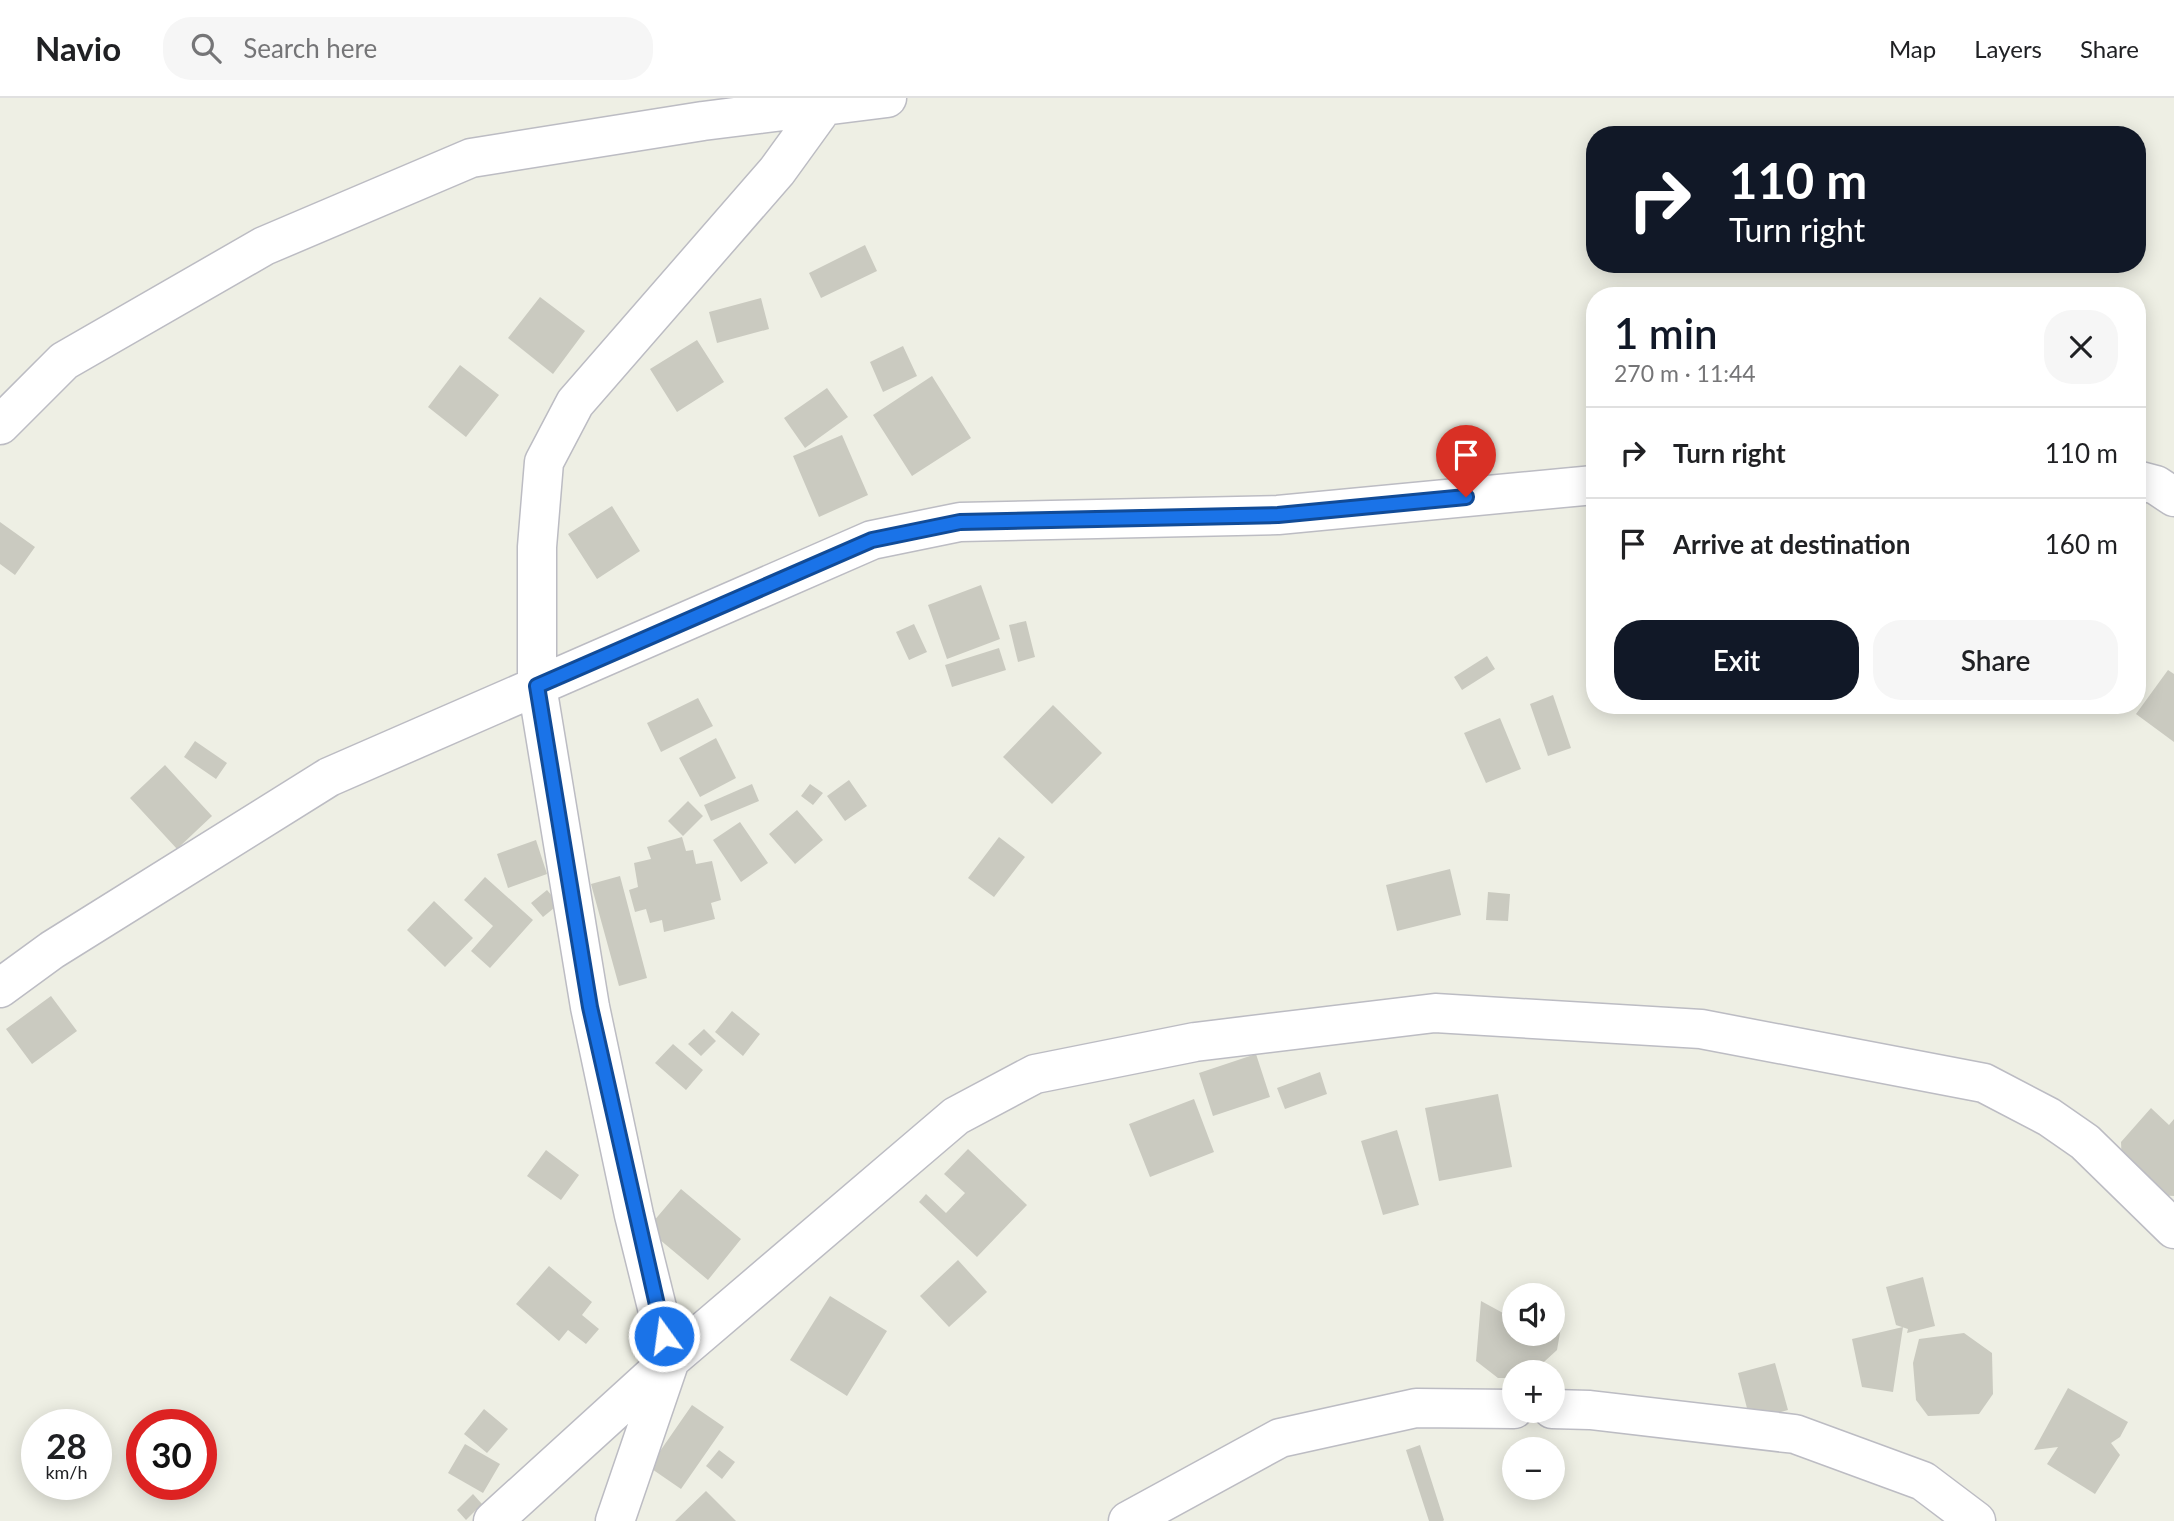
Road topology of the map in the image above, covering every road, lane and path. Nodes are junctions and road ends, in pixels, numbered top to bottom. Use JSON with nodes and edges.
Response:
{"nodes":[{"id":1,"x":887,"y":98,"type":"edge"},
{"id":2,"x":825,"y":102,"type":"edge"},
{"id":3,"x":0,"y":425,"type":"edge"},
{"id":4,"x":2146,"y":482,"type":"edge"},
{"id":5,"x":1586,"y":486,"type":"edge"},
{"id":6,"x":2174,"y":498,"type":"edge"},
{"id":7,"x":537,"y":686,"type":"junction"},
{"id":8,"x":0,"y":988,"type":"edge"},
{"id":9,"x":2174,"y":1229,"type":"edge"},
{"id":10,"x":670,"y":1360,"type":"junction"},
{"id":11,"x":1502,"y":1409,"type":"edge"},
{"id":12,"x":1565,"y":1409,"type":"edge"},
{"id":13,"x":493,"y":1521,"type":"edge"},
{"id":14,"x":615,"y":1521,"type":"edge"},
{"id":15,"x":1128,"y":1521,"type":"edge"},
{"id":16,"x":1976,"y":1521,"type":"edge"}],
"edges":[{"from":1,"to":2,"type":"street"},
{"from":2,"to":3,"type":"street"},
{"from":2,"to":7,"type":"street"},
{"from":4,"to":6,"type":"street"},
{"from":5,"to":7,"type":"street"},
{"from":7,"to":8,"type":"street"},
{"from":7,"to":10,"type":"street"},
{"from":9,"to":10,"type":"street"},
{"from":10,"to":13,"type":"street"},
{"from":10,"to":14,"type":"street"},
{"from":11,"to":15,"type":"street"},
{"from":12,"to":16,"type":"street"}]}
